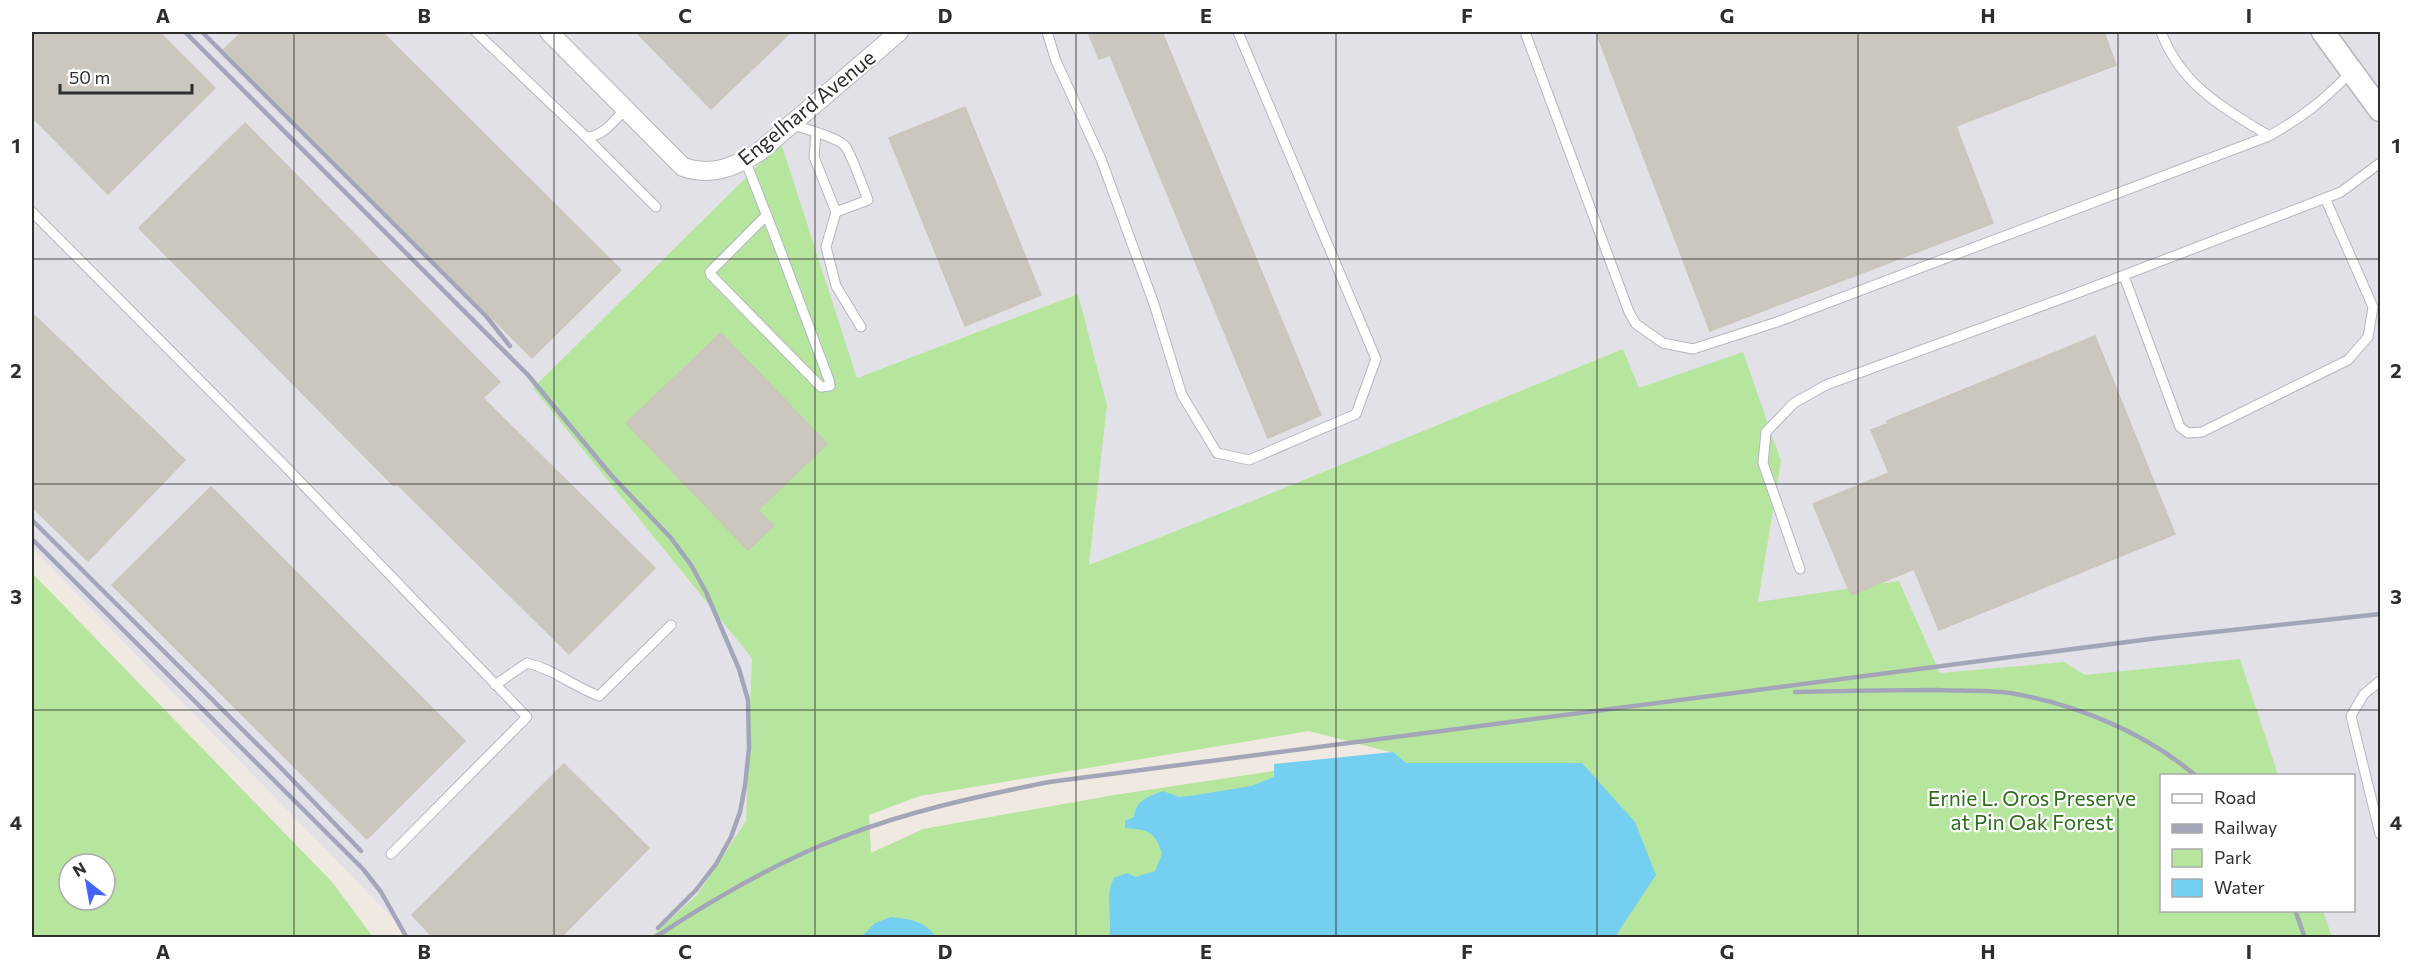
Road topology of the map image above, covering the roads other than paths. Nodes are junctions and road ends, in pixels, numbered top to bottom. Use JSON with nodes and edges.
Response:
{"nodes":[{"id":1,"x":476,"y":32,"type":"edge"},
{"id":2,"x":899,"y":32,"type":"edge"},
{"id":3,"x":1047,"y":32,"type":"edge"},
{"id":4,"x":1238,"y":32,"type":"edge"},
{"id":5,"x":1525,"y":32,"type":"edge"},
{"id":6,"x":2161,"y":32,"type":"edge"},
{"id":7,"x":2323,"y":32,"type":"edge"},
{"id":8,"x":557,"y":37,"type":"edge"},
{"id":9,"x":2352,"y":72,"type":"junction"},
{"id":10,"x":625,"y":109,"type":"junction"},
{"id":11,"x":2380,"y":110,"type":"edge"},
{"id":12,"x":791,"y":124,"type":"junction"},
{"id":13,"x":816,"y":133,"type":"junction"},
{"id":14,"x":586,"y":136,"type":"junction"},
{"id":15,"x":2269,"y":136,"type":"junction"},
{"id":16,"x":745,"y":160,"type":"junction"},
{"id":17,"x":2380,"y":164,"type":"edge"},
{"id":18,"x":2325,"y":198,"type":"junction"},
{"id":19,"x":656,"y":207,"type":"dead end"},
{"id":20,"x":32,"y":212,"type":"edge"},
{"id":21,"x":836,"y":212,"type":"junction"},
{"id":22,"x":767,"y":216,"type":"junction"},
{"id":23,"x":2124,"y":276,"type":"junction"},
{"id":24,"x":861,"y":327,"type":"dead end"},
{"id":25,"x":1800,"y":569,"type":"dead end"},
{"id":26,"x":671,"y":625,"type":"dead end"},
{"id":27,"x":2380,"y":681,"type":"edge"},
{"id":28,"x":495,"y":685,"type":"junction"},
{"id":29,"x":2380,"y":834,"type":"edge"},
{"id":30,"x":391,"y":854,"type":"dead end"}],
"edges":[{"from":1,"to":14,"type":"lane"},
{"from":2,"to":12,"type":"street","name":"Engelhard Avenue"},
{"from":3,"to":4,"type":"lane"},
{"from":5,"to":15,"type":"lane"},
{"from":6,"to":15,"type":"lane"},
{"from":7,"to":9,"type":"street"},
{"from":8,"to":10,"type":"street","name":"Engelhard Avenue"},
{"from":9,"to":11,"type":"street"},
{"from":9,"to":15,"type":"lane"},
{"from":10,"to":14,"type":"lane"},
{"from":10,"to":16,"type":"street","name":"Engelhard Avenue"},
{"from":12,"to":13,"type":"lane"},
{"from":12,"to":16,"type":"street","name":"Engelhard Avenue"},
{"from":13,"to":21,"type":"lane"},
{"from":13,"to":21,"type":"lane"},
{"from":14,"to":19,"type":"lane"},
{"from":16,"to":22,"type":"lane"},
{"from":17,"to":18,"type":"lane"},
{"from":18,"to":23,"type":"lane"},
{"from":18,"to":23,"type":"lane"},
{"from":20,"to":28,"type":"lane"},
{"from":21,"to":24,"type":"lane"},
{"from":22,"to":22,"type":"lane"},
{"from":23,"to":25,"type":"lane"},
{"from":26,"to":28,"type":"lane"},
{"from":27,"to":29,"type":"lane"},
{"from":28,"to":30,"type":"lane"}]}
